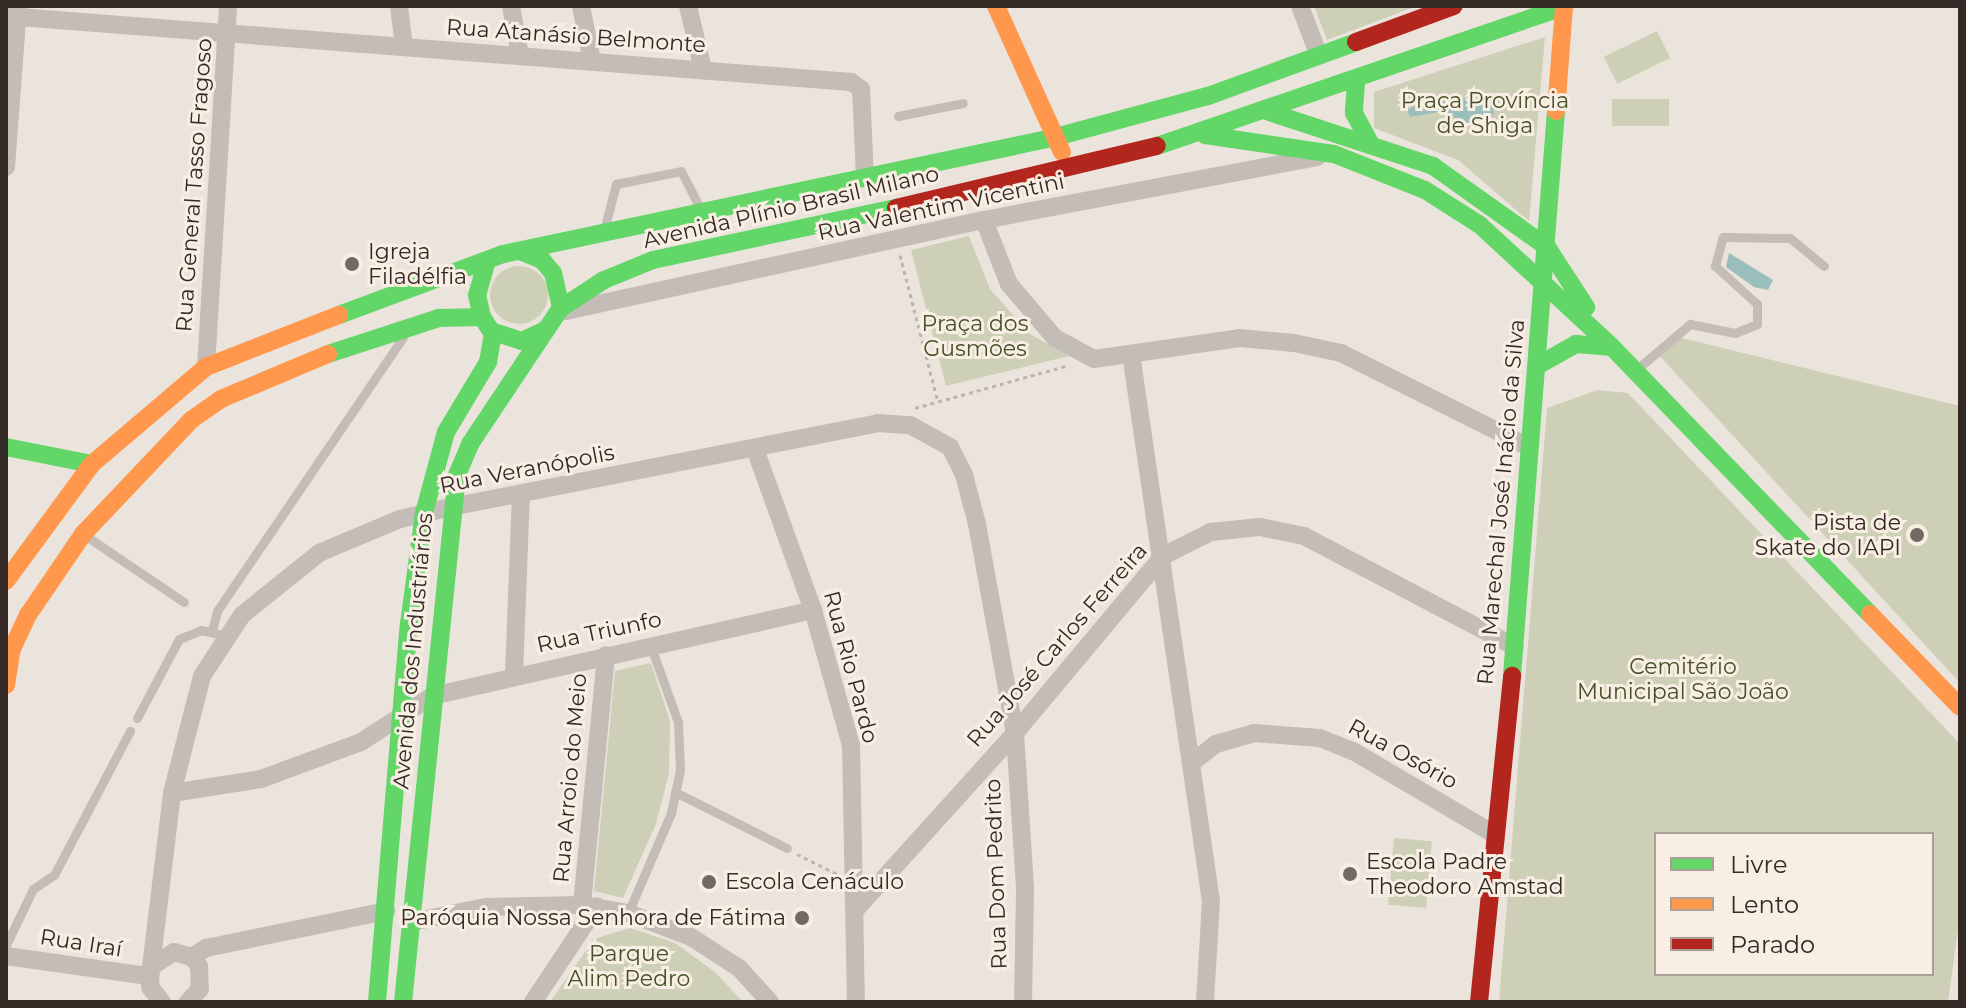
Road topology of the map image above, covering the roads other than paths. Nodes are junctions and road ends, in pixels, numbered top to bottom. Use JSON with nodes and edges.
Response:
{"nodes":[{"id":1,"x":228,"y":6,"type":"edge"},
{"id":2,"x":399,"y":6,"type":"edge"},
{"id":3,"x":511,"y":6,"type":"edge"},
{"id":4,"x":581,"y":6,"type":"edge"},
{"id":5,"x":688,"y":6,"type":"edge"},
{"id":6,"x":996,"y":6,"type":"edge"},
{"id":7,"x":1300,"y":6,"type":"edge"},
{"id":8,"x":1454,"y":6,"type":"edge"},
{"id":9,"x":1564,"y":6,"type":"edge"},
{"id":10,"x":14,"y":13,"type":"edge"},
{"id":11,"x":228,"y":33,"type":"junction"},
{"id":12,"x":404,"y":47,"type":"junction"},
{"id":13,"x":520,"y":56,"type":"junction"},
{"id":14,"x":1319,"y":56,"type":"junction"},
{"id":15,"x":592,"y":61,"type":"junction"},
{"id":16,"x":703,"y":70,"type":"junction"},
{"id":17,"x":1356,"y":82,"type":"junction"},
{"id":18,"x":1208,"y":96,"type":"junction"},
{"id":19,"x":963,"y":103,"type":"dead end"},
{"id":20,"x":1266,"y":111,"type":"junction"},
{"id":21,"x":898,"y":116,"type":"dead end"},
{"id":22,"x":1201,"y":134,"type":"junction"},
{"id":23,"x":1052,"y":138,"type":"junction"},
{"id":24,"x":1371,"y":145,"type":"junction"},
{"id":25,"x":1334,"y":154,"type":"junction"},
{"id":26,"x":6,"y":167,"type":"edge"},
{"id":27,"x":1074,"y":169,"type":"junction"},
{"id":28,"x":865,"y":176,"type":"junction"},
{"id":29,"x":701,"y":211,"type":"junction"},
{"id":30,"x":984,"y":220,"type":"junction"},
{"id":31,"x":604,"y":232,"type":"junction"},
{"id":32,"x":1547,"y":247,"type":"junction"},
{"id":33,"x":522,"y":252,"type":"junction"},
{"id":34,"x":486,"y":264,"type":"junction"},
{"id":35,"x":1824,"y":266,"type":"dead end"},
{"id":36,"x":1544,"y":281,"type":"junction"},
{"id":37,"x":560,"y":310,"type":"junction"},
{"id":38,"x":488,"y":325,"type":"junction"},
{"id":39,"x":409,"y":327,"type":"junction"},
{"id":40,"x":546,"y":330,"type":"junction"},
{"id":41,"x":1612,"y":347,"type":"junction"},
{"id":42,"x":1131,"y":354,"type":"junction"},
{"id":43,"x":1537,"y":366,"type":"junction"},
{"id":44,"x":206,"y":367,"type":"junction"},
{"id":45,"x":1634,"y":371,"type":"junction"},
{"id":46,"x":878,"y":423,"type":"joint"},
{"id":47,"x":6,"y":447,"type":"edge"},
{"id":48,"x":1529,"y":447,"type":"junction"},
{"id":49,"x":755,"y":449,"type":"junction"},
{"id":50,"x":92,"y":464,"type":"junction"},
{"id":51,"x":521,"y":496,"type":"junction"},
{"id":52,"x":451,"y":507,"type":"junction"},
{"id":53,"x":424,"y":513,"type":"junction"},
{"id":54,"x":83,"y":534,"type":"junction"},
{"id":55,"x":1163,"y":556,"type":"junction"},
{"id":56,"x":6,"y":581,"type":"edge"},
{"id":57,"x":184,"y":602,"type":"dead end"},
{"id":58,"x":813,"y":610,"type":"junction"},
{"id":59,"x":219,"y":633,"type":"junction"},
{"id":60,"x":651,"y":645,"type":"junction"},
{"id":61,"x":1515,"y":647,"type":"junction"},
{"id":62,"x":9,"y":649,"type":"edge"},
{"id":63,"x":606,"y":655,"type":"junction"},
{"id":64,"x":514,"y":675,"type":"junction"},
{"id":65,"x":6,"y":685,"type":"edge"},
{"id":66,"x":432,"y":696,"type":"junction"},
{"id":67,"x":1957,"y":706,"type":"edge"},
{"id":68,"x":402,"y":717,"type":"junction"},
{"id":69,"x":137,"y":718,"type":"dead end"},
{"id":70,"x":130,"y":731,"type":"dead end"},
{"id":71,"x":1015,"y":733,"type":"junction"},
{"id":72,"x":1194,"y":761,"type":"junction"},
{"id":73,"x":675,"y":792,"type":"junction"},
{"id":74,"x":172,"y":793,"type":"junction"},
{"id":75,"x":1494,"y":834,"type":"junction"},
{"id":76,"x":787,"y":848,"type":"road end"},
{"id":77,"x":589,"y":906,"type":"junction"},
{"id":78,"x":857,"y":908,"type":"junction"},
{"id":79,"x":386,"y":911,"type":"junction"},
{"id":80,"x":628,"y":913,"type":"junction"},
{"id":81,"x":412,"y":922,"type":"junction"},
{"id":82,"x":6,"y":945,"type":"edge"},
{"id":83,"x":6,"y":956,"type":"edge"},
{"id":84,"x":192,"y":957,"type":"junction"},
{"id":85,"x":150,"y":974,"type":"junction"},
{"id":86,"x":378,"y":1000,"type":"edge"},
{"id":87,"x":403,"y":1000,"type":"edge"},
{"id":88,"x":193,"y":1001,"type":"edge"},
{"id":89,"x":146,"y":1002,"type":"edge"},
{"id":90,"x":162,"y":1002,"type":"edge"},
{"id":91,"x":533,"y":1002,"type":"edge"},
{"id":92,"x":770,"y":1002,"type":"edge"},
{"id":93,"x":856,"y":1002,"type":"edge"},
{"id":94,"x":1023,"y":1002,"type":"edge"},
{"id":95,"x":1205,"y":1002,"type":"edge"},
{"id":96,"x":1479,"y":1002,"type":"edge"}],
"edges":[{"from":1,"to":11,"type":"street","name":"Rua General Tasso Fragoso"},
{"from":2,"to":12,"type":"street"},
{"from":3,"to":13,"type":"street"},
{"from":4,"to":15,"type":"street"},
{"from":5,"to":16,"type":"street"},
{"from":6,"to":23,"type":"main road"},
{"from":7,"to":14,"type":"street"},
{"from":8,"to":14,"type":"main road","name":"Avenida Plínio Brasil Milano"},
{"from":9,"to":17,"type":"main road","name":"Avenida Plínio Brasil Milano"},
{"from":9,"to":32,"type":"main road","name":"Rua Marechal José Inácio da Silva"},
{"from":10,"to":11,"type":"street","name":"Rua Atanásio Belmonte"},
{"from":10,"to":26,"type":"street"},
{"from":11,"to":12,"type":"street","name":"Rua Atanásio Belmonte"},
{"from":11,"to":44,"type":"street","name":"Rua General Tasso Fragoso"},
{"from":12,"to":13,"type":"street","name":"Rua Atanásio Belmonte"},
{"from":13,"to":15,"type":"street","name":"Rua Atanásio Belmonte"},
{"from":14,"to":18,"type":"main road","name":"Avenida Plínio Brasil Milano"},
{"from":15,"to":16,"type":"street","name":"Rua Atanásio Belmonte"},
{"from":16,"to":28,"type":"street","name":"Rua Atanásio Belmonte"},
{"from":17,"to":20,"type":"main road","name":"Avenida Plínio Brasil Milano"},
{"from":17,"to":24,"type":"main road"},
{"from":18,"to":20,"type":"main road"},
{"from":18,"to":23,"type":"main road","name":"Avenida Plínio Brasil Milano"},
{"from":19,"to":21,"type":"lane"},
{"from":20,"to":22,"type":"main road","name":"Avenida Plínio Brasil Milano"},
{"from":20,"to":24,"type":"main road"},
{"from":22,"to":25,"type":"main road"},
{"from":22,"to":27,"type":"main road","name":"Avenida Plínio Brasil Milano"},
{"from":23,"to":27,"type":"main road"},
{"from":23,"to":28,"type":"main road","name":"Avenida Plínio Brasil Milano"},
{"from":24,"to":32,"type":"main road"},
{"from":25,"to":30,"type":"street","name":"Rua Valentim Vicentini"},
{"from":25,"to":36,"type":"main road"},
{"from":27,"to":37,"type":"main road","name":"Avenida Plínio Brasil Milano"},
{"from":28,"to":29,"type":"main road","name":"Avenida Plínio Brasil Milano"},
{"from":29,"to":31,"type":"main road","name":"Avenida Plínio Brasil Milano"},
{"from":29,"to":31,"type":"lane"},
{"from":30,"to":37,"type":"street","name":"Rua Valentim Vicentini"},
{"from":30,"to":42,"type":"street"},
{"from":31,"to":33,"type":"main road","name":"Avenida Plínio Brasil Milano"},
{"from":32,"to":36,"type":"main road","name":"Rua Marechal José Inácio da Silva"},
{"from":32,"to":41,"type":"main road"},
{"from":33,"to":34,"type":"main road","name":"Avenida Plínio Brasil Milano"},
{"from":33,"to":37,"type":"main road"},
{"from":34,"to":38,"type":"main road","name":"Avenida dos Industriários"},
{"from":34,"to":44,"type":"main road","name":"Avenida Plínio Brasil Milano"},
{"from":35,"to":45,"type":"lane"},
{"from":36,"to":41,"type":"main road"},
{"from":36,"to":43,"type":"main road","name":"Rua Marechal José Inácio da Silva"},
{"from":37,"to":40,"type":"main road","name":"Avenida Plínio Brasil Milano"},
{"from":38,"to":39,"type":"main road"},
{"from":38,"to":40,"type":"main road"},
{"from":38,"to":53,"type":"main road","name":"Avenida dos Industriários"},
{"from":39,"to":54,"type":"main road"},
{"from":39,"to":59,"type":"lane","name":"Rua Veranópolis"},
{"from":40,"to":52,"type":"main road","name":"Avenida dos Industriários"},
{"from":41,"to":43,"type":"main road"},
{"from":41,"to":45,"type":"main road"},
{"from":42,"to":48,"type":"street"},
{"from":42,"to":55,"type":"street"},
{"from":43,"to":48,"type":"main road","name":"Rua Marechal José Inácio da Silva"},
{"from":44,"to":50,"type":"main road","name":"Avenida Plínio Brasil Milano"},
{"from":45,"to":67,"type":"main road"},
{"from":46,"to":49,"type":"street","name":"Rua Veranópolis"},
{"from":46,"to":71,"type":"street","name":"Rua Dom Pedrito"},
{"from":47,"to":50,"type":"main road"},
{"from":48,"to":61,"type":"main road","name":"Rua Marechal José Inácio da Silva"},
{"from":49,"to":51,"type":"street","name":"Rua Veranópolis"},
{"from":49,"to":58,"type":"street","name":"Rua Rio Pardo"},
{"from":50,"to":56,"type":"main road","name":"Avenida Plínio Brasil Milano"},
{"from":51,"to":52,"type":"street","name":"Rua Veranópolis"},
{"from":51,"to":64,"type":"street"},
{"from":52,"to":53,"type":"street","name":"Rua Veranópolis"},
{"from":52,"to":66,"type":"main road","name":"Avenida dos Industriários"},
{"from":53,"to":59,"type":"street","name":"Rua Veranópolis"},
{"from":53,"to":68,"type":"main road","name":"Avenida dos Industriários"},
{"from":54,"to":57,"type":"lane"},
{"from":54,"to":62,"type":"main road"},
{"from":55,"to":61,"type":"street","name":"Rua José Carlos Ferreira"},
{"from":55,"to":71,"type":"street","name":"Rua José Carlos Ferreira"},
{"from":55,"to":72,"type":"street"},
{"from":58,"to":60,"type":"street","name":"Rua Triunfo"},
{"from":58,"to":78,"type":"street","name":"Rua Rio Pardo"},
{"from":59,"to":69,"type":"lane"},
{"from":59,"to":74,"type":"street","name":"Rua Veranópolis"},
{"from":60,"to":63,"type":"street","name":"Rua Triunfo"},
{"from":60,"to":73,"type":"lane"},
{"from":61,"to":75,"type":"main road","name":"Rua Marechal José Inácio da Silva"},
{"from":62,"to":65,"type":"main road"},
{"from":63,"to":64,"type":"street","name":"Rua Triunfo"},
{"from":63,"to":77,"type":"street","name":"Rua Arroio do Meio"},
{"from":64,"to":66,"type":"street","name":"Rua Triunfo"},
{"from":66,"to":68,"type":"street","name":"Rua Triunfo"},
{"from":66,"to":81,"type":"main road","name":"Avenida dos Industriários"},
{"from":68,"to":74,"type":"street","name":"Rua Triunfo"},
{"from":68,"to":79,"type":"main road","name":"Avenida dos Industriários"},
{"from":70,"to":82,"type":"lane"},
{"from":71,"to":78,"type":"street","name":"Rua José Carlos Ferreira"},
{"from":71,"to":94,"type":"street","name":"Rua Dom Pedrito"},
{"from":72,"to":75,"type":"street","name":"Rua Osório"},
{"from":72,"to":95,"type":"street"},
{"from":73,"to":76,"type":"lane"},
{"from":73,"to":80,"type":"lane"},
{"from":74,"to":85,"type":"street","name":"Rua Veranópolis"},
{"from":75,"to":96,"type":"main road","name":"Rua Marechal José Inácio da Silva"},
{"from":77,"to":80,"type":"street"},
{"from":77,"to":81,"type":"street"},
{"from":77,"to":91,"type":"street","name":"Rua Arroio do Meio"},
{"from":78,"to":93,"type":"street","name":"Rua Rio Pardo"},
{"from":79,"to":84,"type":"street"},
{"from":79,"to":86,"type":"main road","name":"Avenida dos Industriários"},
{"from":80,"to":92,"type":"street"},
{"from":81,"to":87,"type":"main road","name":"Avenida dos Industriários"},
{"from":83,"to":85,"type":"street","name":"Rua Iraí"},
{"from":84,"to":85,"type":"street"},
{"from":84,"to":88,"type":"street"},
{"from":85,"to":89,"type":"street","name":"Rua Veranópolis"},
{"from":85,"to":90,"type":"street"},
{"from":86,"to":87,"type":"main road"}]}
